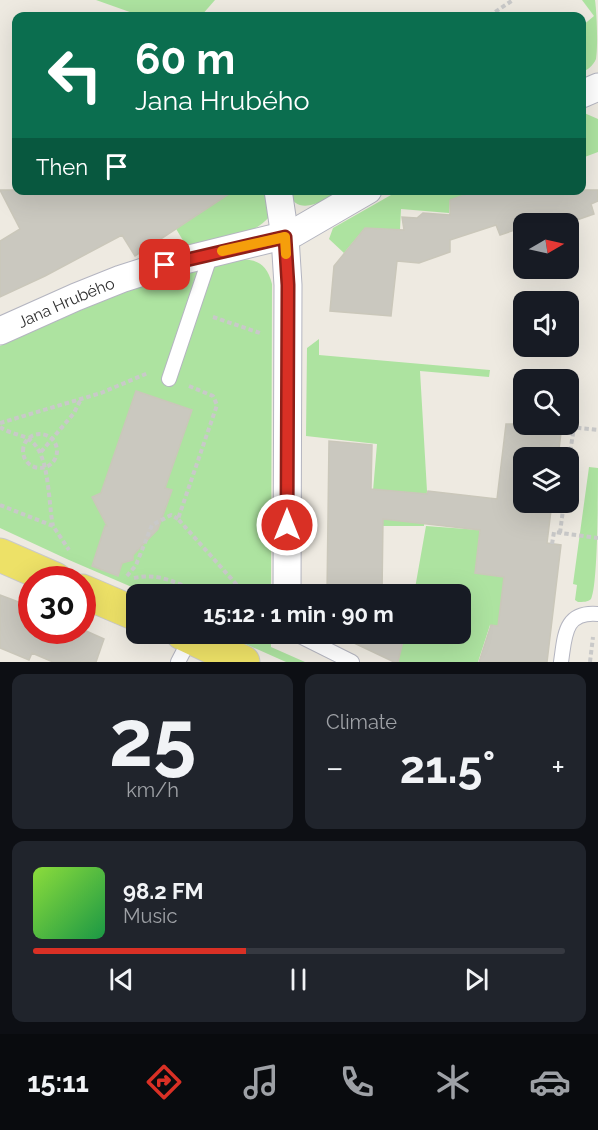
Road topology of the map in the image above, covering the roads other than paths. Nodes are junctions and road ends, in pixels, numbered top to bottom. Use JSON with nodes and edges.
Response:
{"nodes":[{"id":1,"x":279,"y":195,"type":"edge"},
{"id":2,"x":360,"y":195,"type":"edge"},
{"id":3,"x":285,"y":237,"type":"junction"},
{"id":4,"x":212,"y":254,"type":"junction"},
{"id":5,"x":0,"y":331,"type":"edge"},
{"id":6,"x":169,"y":378,"type":"road end"},
{"id":7,"x":0,"y":555,"type":"edge"},
{"id":8,"x":63,"y":566,"type":"edge"},
{"id":9,"x":286,"y":584,"type":"edge"},
{"id":10,"x":96,"y":597,"type":"edge"},
{"id":11,"x":126,"y":610,"type":"edge"},
{"id":12,"x":598,"y":614,"type":"edge"},
{"id":13,"x":184,"y":644,"type":"edge"},
{"id":14,"x":316,"y":644,"type":"edge"},
{"id":15,"x":243,"y":662,"type":"edge"},
{"id":16,"x":352,"y":662,"type":"edge"},
{"id":17,"x":561,"y":662,"type":"edge"}],
"edges":[{"from":1,"to":3,"type":"street"},
{"from":2,"to":3,"type":"street","name":"Jana Hrubého"},
{"from":3,"to":4,"type":"street","name":"Jana Hrubého"},
{"from":3,"to":9,"type":"street"},
{"from":4,"to":5,"type":"street","name":"Jana Hrubého"},
{"from":4,"to":6,"type":"lane"},
{"from":7,"to":8,"type":"main road"},
{"from":10,"to":11,"type":"main road"},
{"from":12,"to":17,"type":"lane"},
{"from":13,"to":15,"type":"main road"},
{"from":14,"to":16,"type":"lane"}]}
